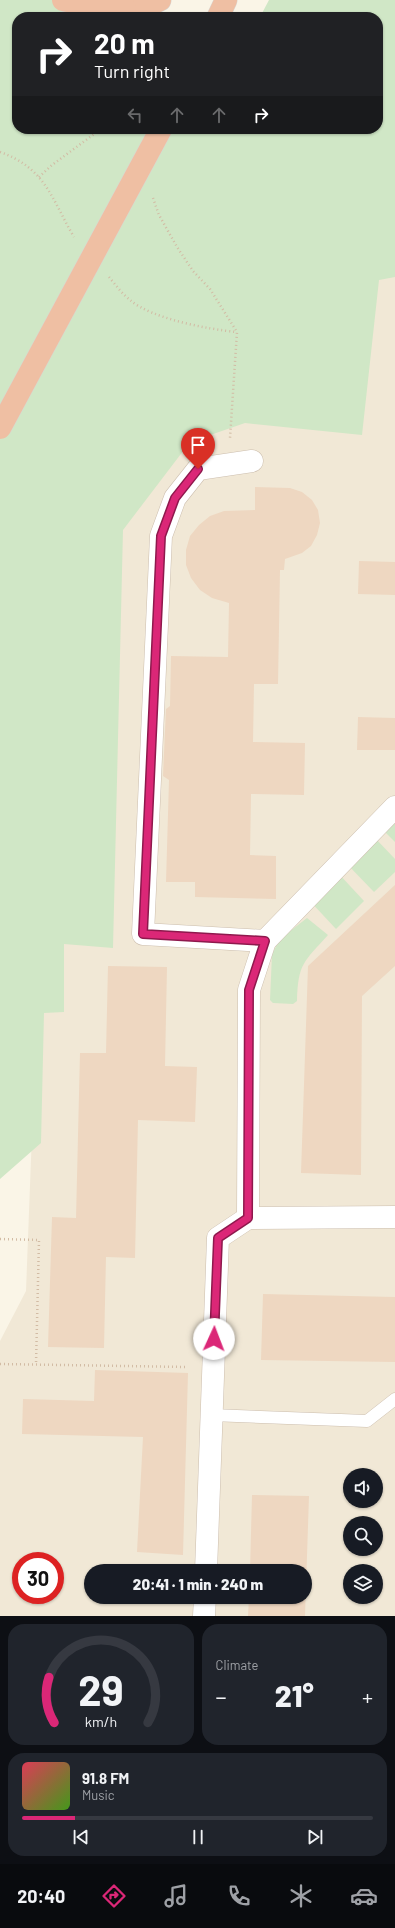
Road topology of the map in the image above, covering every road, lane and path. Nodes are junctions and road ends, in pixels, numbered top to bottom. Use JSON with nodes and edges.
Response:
{"nodes":[{"id":1,"x":63,"y":0,"type":"edge"},
{"id":2,"x":160,"y":0,"type":"edge"},
{"id":3,"x":226,"y":0,"type":"edge"},
{"id":4,"x":220,"y":12,"type":"edge"},
{"id":5,"x":94,"y":134,"type":"edge"},
{"id":6,"x":158,"y":134,"type":"edge"},
{"id":7,"x":39,"y":177,"type":"dead end"},
{"id":8,"x":152,"y":195,"type":"dead end"},
{"id":9,"x":0,"y":428,"type":"edge"},
{"id":10,"x":252,"y":461,"type":"dead end"},
{"id":11,"x":228,"y":464,"type":"junction"},
{"id":12,"x":395,"y":807,"type":"edge"},
{"id":13,"x":265,"y":941,"type":"junction"},
{"id":14,"x":395,"y":1217,"type":"edge"},
{"id":15,"x":248,"y":1218,"type":"junction"},
{"id":16,"x":0,"y":1239,"type":"edge"},
{"id":17,"x":0,"y":1364,"type":"edge"},
{"id":18,"x":36,"y":1364,"type":"junction"},
{"id":19,"x":213,"y":1368,"type":"junction"},
{"id":20,"x":395,"y":1399,"type":"edge"},
{"id":21,"x":211,"y":1416,"type":"junction"},
{"id":22,"x":206,"y":1564,"type":"edge"},
{"id":23,"x":205,"y":1604,"type":"edge"},
{"id":24,"x":204,"y":1616,"type":"edge"}],
"edges":[{"from":1,"to":2,"type":"highway","bridge":true},
{"from":3,"to":4,"type":"highway"},
{"from":5,"to":7,"type":"path"},
{"from":6,"to":9,"type":"highway","bridge":true},
{"from":8,"to":11,"type":"path"},
{"from":10,"to":11,"type":"street"},
{"from":11,"to":13,"type":"street"},
{"from":12,"to":13,"type":"street"},
{"from":13,"to":15,"type":"street"},
{"from":14,"to":15,"type":"street"},
{"from":15,"to":19,"type":"street"},
{"from":16,"to":18,"type":"path"},
{"from":17,"to":18,"type":"path"},
{"from":18,"to":19,"type":"path"},
{"from":19,"to":21,"type":"street"},
{"from":20,"to":21,"type":"lane"},
{"from":21,"to":22,"type":"street"},
{"from":23,"to":24,"type":"street"}]}
